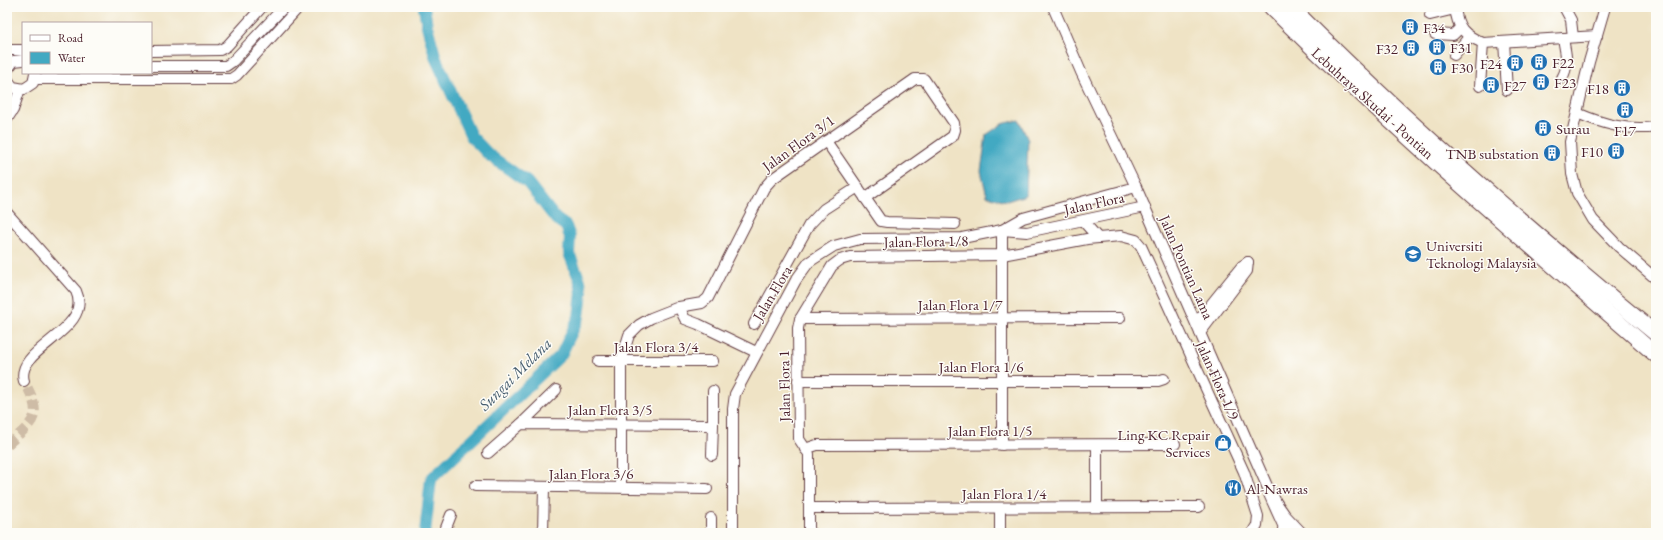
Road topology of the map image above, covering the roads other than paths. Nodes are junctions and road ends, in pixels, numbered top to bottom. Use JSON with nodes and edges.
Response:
{"nodes":[{"id":1,"x":262,"y":7,"type":"edge"},
{"id":2,"x":284,"y":7,"type":"edge"},
{"id":3,"x":299,"y":7,"type":"edge"},
{"id":4,"x":1053,"y":7,"type":"edge"},
{"id":5,"x":1271,"y":7,"type":"edge"},
{"id":6,"x":1291,"y":7,"type":"edge"},
{"id":7,"x":1564,"y":7,"type":"edge"},
{"id":8,"x":1605,"y":7,"type":"edge"},
{"id":9,"x":1455,"y":8,"type":"edge"},
{"id":10,"x":1430,"y":15,"type":"dead end"},
{"id":11,"x":1460,"y":28,"type":"junction"},
{"id":12,"x":1435,"y":34,"type":"dead end"},
{"id":13,"x":1596,"y":36,"type":"junction"},
{"id":14,"x":1469,"y":37,"type":"junction"},
{"id":15,"x":1574,"y":37,"type":"junction"},
{"id":16,"x":1563,"y":38,"type":"junction"},
{"id":17,"x":1504,"y":42,"type":"junction"},
{"id":18,"x":1483,"y":43,"type":"junction"},
{"id":19,"x":7,"y":50,"type":"edge"},
{"id":20,"x":22,"y":50,"type":"edge"},
{"id":21,"x":152,"y":51,"type":"edge"},
{"id":22,"x":1454,"y":55,"type":"dead end"},
{"id":23,"x":22,"y":60,"type":"edge"},
{"id":24,"x":8,"y":66,"type":"edge"},
{"id":25,"x":152,"y":66,"type":"edge"},
{"id":26,"x":35,"y":76,"type":"edge"},
{"id":27,"x":1562,"y":78,"type":"dead end"},
{"id":28,"x":7,"y":79,"type":"edge"},
{"id":29,"x":1480,"y":86,"type":"dead end"},
{"id":30,"x":20,"y":89,"type":"junction"},
{"id":31,"x":1507,"y":90,"type":"dead end"},
{"id":32,"x":1577,"y":113,"type":"junction"},
{"id":33,"x":7,"y":119,"type":"edge"},
{"id":34,"x":1656,"y":127,"type":"edge"},
{"id":35,"x":826,"y":141,"type":"junction"},
{"id":36,"x":858,"y":187,"type":"junction"},
{"id":37,"x":1136,"y":187,"type":"junction"},
{"id":38,"x":865,"y":198,"type":"junction"},
{"id":39,"x":1145,"y":207,"type":"junction"},
{"id":40,"x":7,"y":213,"type":"edge"},
{"id":41,"x":1106,"y":216,"type":"junction"},
{"id":42,"x":1083,"y":221,"type":"junction"},
{"id":43,"x":955,"y":224,"type":"dead end"},
{"id":44,"x":1002,"y":230,"type":"junction"},
{"id":45,"x":1096,"y":235,"type":"junction"},
{"id":46,"x":1002,"y":254,"type":"junction"},
{"id":47,"x":850,"y":257,"type":"joint"},
{"id":48,"x":1656,"y":279,"type":"edge"},
{"id":49,"x":679,"y":307,"type":"junction"},
{"id":50,"x":1120,"y":318,"type":"dead end"},
{"id":51,"x":800,"y":319,"type":"junction"},
{"id":52,"x":1002,"y":319,"type":"junction"},
{"id":53,"x":754,"y":324,"type":"dead end"},
{"id":54,"x":1198,"y":328,"type":"junction"},
{"id":55,"x":1656,"y":334,"type":"edge"},
{"id":56,"x":756,"y":352,"type":"junction"},
{"id":57,"x":1656,"y":355,"type":"edge"},
{"id":58,"x":598,"y":361,"type":"dead end"},
{"id":59,"x":621,"y":361,"type":"junction"},
{"id":60,"x":713,"y":361,"type":"dead end"},
{"id":61,"x":1164,"y":379,"type":"dead end"},
{"id":62,"x":798,"y":381,"type":"junction"},
{"id":63,"x":1002,"y":381,"type":"junction"},
{"id":64,"x":24,"y":382,"type":"tunnel mouth"},
{"id":65,"x":556,"y":390,"type":"dead end"},
{"id":66,"x":713,"y":391,"type":"dead end"},
{"id":67,"x":521,"y":424,"type":"junction"},
{"id":68,"x":622,"y":424,"type":"junction"},
{"id":69,"x":713,"y":425,"type":"junction"},
{"id":70,"x":1175,"y":444,"type":"dead end"},
{"id":71,"x":1002,"y":445,"type":"junction"},
{"id":72,"x":1097,"y":445,"type":"junction"},
{"id":73,"x":806,"y":449,"type":"junction"},
{"id":74,"x":488,"y":453,"type":"dead end"},
{"id":75,"x":712,"y":455,"type":"dead end"},
{"id":76,"x":475,"y":486,"type":"dead end"},
{"id":77,"x":621,"y":487,"type":"junction"},
{"id":78,"x":544,"y":488,"type":"junction"},
{"id":79,"x":707,"y":489,"type":"dead end"},
{"id":80,"x":1271,"y":495,"type":"joint"},
{"id":81,"x":1097,"y":507,"type":"junction"},
{"id":82,"x":1199,"y":507,"type":"dead end"},
{"id":83,"x":809,"y":508,"type":"junction"},
{"id":84,"x":1000,"y":508,"type":"junction"},
{"id":85,"x":451,"y":515,"type":"dead end"},
{"id":86,"x":711,"y":518,"type":"dead end"},
{"id":87,"x":1293,"y":532,"type":"edge"},
{"id":88,"x":444,"y":533,"type":"edge"},
{"id":89,"x":543,"y":533,"type":"edge"},
{"id":90,"x":711,"y":533,"type":"edge"},
{"id":91,"x":733,"y":533,"type":"edge"},
{"id":92,"x":809,"y":533,"type":"edge"},
{"id":93,"x":1000,"y":533,"type":"edge"},
{"id":94,"x":1252,"y":533,"type":"edge"}],
"edges":[{"from":1,"to":21,"type":"street"},
{"from":2,"to":25,"type":"street"},
{"from":3,"to":26,"type":"street"},
{"from":4,"to":37,"type":"street","name":"Jalan Pontian Lama"},
{"from":5,"to":57,"type":"highway","name":"Lebuhraya Skudai - Pontian"},
{"from":6,"to":55,"type":"highway","name":"Lebuhraya Skudai - Pontian"},
{"from":7,"to":15,"type":"street"},
{"from":8,"to":13,"type":"street"},
{"from":9,"to":10,"type":"street"},
{"from":9,"to":11,"type":"street"},
{"from":11,"to":12,"type":"street"},
{"from":11,"to":14,"type":"street"},
{"from":13,"to":15,"type":"street"},
{"from":13,"to":32,"type":"street"},
{"from":14,"to":18,"type":"street"},
{"from":14,"to":22,"type":"street"},
{"from":15,"to":16,"type":"street"},
{"from":16,"to":17,"type":"street"},
{"from":16,"to":27,"type":"street"},
{"from":17,"to":18,"type":"street"},
{"from":17,"to":31,"type":"street"},
{"from":18,"to":29,"type":"street"},
{"from":19,"to":20,"type":"street"},
{"from":23,"to":24,"type":"street"},
{"from":26,"to":30,"type":"street"},
{"from":28,"to":30,"type":"street"},
{"from":30,"to":33,"type":"street"},
{"from":32,"to":34,"type":"street"},
{"from":32,"to":48,"type":"street"},
{"from":35,"to":36,"type":"street"},
{"from":35,"to":38,"type":"street","name":"Jalan Flora 3/1"},
{"from":35,"to":49,"type":"street","name":"Jalan Flora 3/1"},
{"from":36,"to":38,"type":"street"},
{"from":36,"to":53,"type":"street"},
{"from":37,"to":39,"type":"street","name":"Jalan Pontian Lama"},
{"from":37,"to":44,"type":"street","name":"Jalan Flora"},
{"from":38,"to":43,"type":"street"},
{"from":39,"to":41,"type":"street","name":"Jalan Flora"},
{"from":39,"to":54,"type":"street","name":"Jalan Pontian Lama"},
{"from":40,"to":64,"type":"street"},
{"from":41,"to":42,"type":"street","name":"Jalan Flora"},
{"from":41,"to":45,"type":"street"},
{"from":42,"to":44,"type":"street","name":"Jalan Flora"},
{"from":42,"to":45,"type":"street"},
{"from":44,"to":46,"type":"street"},
{"from":44,"to":56,"type":"street","name":"Jalan Flora"},
{"from":45,"to":46,"type":"street","name":"Jalan Flora 1/9"},
{"from":45,"to":94,"type":"street","name":"Jalan Flora 1/9"},
{"from":46,"to":47,"type":"street","name":"Jalan Flora 1/8"},
{"from":46,"to":52,"type":"street"},
{"from":47,"to":51,"type":"street","name":"Jalan Flora 1"},
{"from":49,"to":56,"type":"street"},
{"from":49,"to":59,"type":"street","name":"Jalan Flora 3/1"},
{"from":50,"to":52,"type":"street","name":"Jalan Flora 1/7"},
{"from":51,"to":52,"type":"street","name":"Jalan Flora 1/7"},
{"from":51,"to":62,"type":"street","name":"Jalan Flora 1"},
{"from":52,"to":63,"type":"street"},
{"from":54,"to":54,"type":"street"},
{"from":54,"to":80,"type":"street","name":"Jalan Pontian Lama"},
{"from":56,"to":91,"type":"street","name":"Jalan Flora"},
{"from":58,"to":59,"type":"street","name":"Jalan Flora 3/4"},
{"from":59,"to":60,"type":"street","name":"Jalan Flora 3/4"},
{"from":59,"to":68,"type":"street"},
{"from":61,"to":63,"type":"street","name":"Jalan Flora 1/6"},
{"from":62,"to":63,"type":"street","name":"Jalan Flora 1/6"},
{"from":62,"to":73,"type":"street","name":"Jalan Flora 1"},
{"from":63,"to":71,"type":"street"},
{"from":65,"to":67,"type":"street"},
{"from":66,"to":69,"type":"street"},
{"from":67,"to":68,"type":"street","name":"Jalan Flora 3/5"},
{"from":67,"to":74,"type":"street"},
{"from":68,"to":69,"type":"street","name":"Jalan Flora 3/5"},
{"from":68,"to":77,"type":"street"},
{"from":69,"to":75,"type":"street"},
{"from":70,"to":72,"type":"street","name":"Jalan Flora 1/5"},
{"from":71,"to":72,"type":"street","name":"Jalan Flora 1/5"},
{"from":71,"to":73,"type":"street","name":"Jalan Flora 1/5"},
{"from":72,"to":81,"type":"street"},
{"from":73,"to":83,"type":"street","name":"Jalan Flora 1"},
{"from":76,"to":78,"type":"street","name":"Jalan Flora 3/6"},
{"from":77,"to":78,"type":"street","name":"Jalan Flora 3/6"},
{"from":77,"to":79,"type":"street","name":"Jalan Flora 3/6"},
{"from":78,"to":89,"type":"street"},
{"from":80,"to":87,"type":"main road"},
{"from":81,"to":82,"type":"street","name":"Jalan Flora 1/4"},
{"from":81,"to":84,"type":"street","name":"Jalan Flora 1/4"},
{"from":83,"to":84,"type":"street","name":"Jalan Flora 1/4"},
{"from":83,"to":92,"type":"street","name":"Jalan Flora 1"},
{"from":84,"to":93,"type":"street"},
{"from":85,"to":88,"type":"street"},
{"from":86,"to":90,"type":"street"}]}
